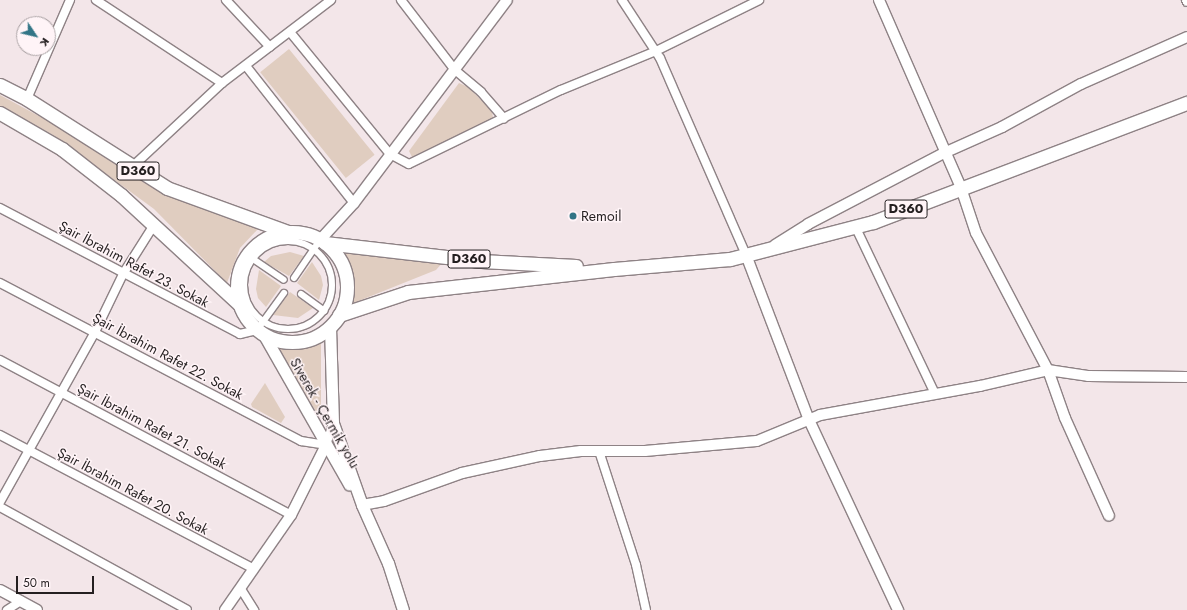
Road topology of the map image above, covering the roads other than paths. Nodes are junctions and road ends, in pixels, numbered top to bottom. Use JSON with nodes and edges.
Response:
{"nodes":[{"id":1,"x":70,"y":0,"type":"edge"},
{"id":2,"x":96,"y":0,"type":"edge"},
{"id":3,"x":226,"y":0,"type":"edge"},
{"id":4,"x":331,"y":0,"type":"edge"},
{"id":5,"x":401,"y":0,"type":"edge"},
{"id":6,"x":507,"y":0,"type":"edge"},
{"id":7,"x":622,"y":0,"type":"edge"},
{"id":8,"x":758,"y":0,"type":"edge"},
{"id":9,"x":879,"y":0,"type":"edge"},
{"id":10,"x":290,"y":32,"type":"junction"},
{"id":11,"x":1187,"y":37,"type":"edge"},
{"id":12,"x":270,"y":47,"type":"junction"},
{"id":13,"x":656,"y":51,"type":"junction"},
{"id":14,"x":246,"y":66,"type":"junction"},
{"id":15,"x":455,"y":70,"type":"junction"},
{"id":16,"x":222,"y":83,"type":"junction"},
{"id":17,"x":0,"y":85,"type":"edge"},
{"id":18,"x":27,"y":99,"type":"junction"},
{"id":19,"x":1187,"y":103,"type":"edge"},
{"id":20,"x":0,"y":113,"type":"edge"},
{"id":21,"x":504,"y":118,"type":"junction"},
{"id":22,"x":944,"y":153,"type":"junction"},
{"id":23,"x":390,"y":154,"type":"junction"},
{"id":24,"x":132,"y":167,"type":"junction"},
{"id":25,"x":961,"y":188,"type":"junction"},
{"id":26,"x":354,"y":203,"type":"junction"},
{"id":27,"x":0,"y":208,"type":"edge"},
{"id":28,"x":154,"y":225,"type":"junction"},
{"id":29,"x":855,"y":226,"type":"junction"},
{"id":30,"x":288,"y":232,"type":"junction"},
{"id":31,"x":320,"y":244,"type":"junction"},
{"id":32,"x":769,"y":249,"type":"junction"},
{"id":33,"x":746,"y":255,"type":"junction"},
{"id":34,"x":253,"y":260,"type":"junction"},
{"id":35,"x":614,"y":268,"type":"junction"},
{"id":36,"x":123,"y":274,"type":"junction"},
{"id":37,"x":294,"y":278,"type":"dead end"},
{"id":38,"x":284,"y":280,"type":"dead end"},
{"id":39,"x":0,"y":283,"type":"edge"},
{"id":40,"x":284,"y":293,"type":"dead end"},
{"id":41,"x":301,"y":294,"type":"dead end"},
{"id":42,"x":240,"y":305,"type":"junction"},
{"id":43,"x":324,"y":311,"type":"junction"},
{"id":44,"x":339,"y":315,"type":"junction"},
{"id":45,"x":330,"y":327,"type":"junction"},
{"id":46,"x":262,"y":329,"type":"junction"},
{"id":47,"x":95,"y":332,"type":"junction"},
{"id":48,"x":0,"y":360,"type":"edge"},
{"id":49,"x":1048,"y":370,"type":"junction"},
{"id":50,"x":1187,"y":377,"type":"edge"},
{"id":51,"x":61,"y":392,"type":"junction"},
{"id":52,"x":935,"y":394,"type":"junction"},
{"id":53,"x":809,"y":420,"type":"junction"},
{"id":54,"x":333,"y":423,"type":"junction"},
{"id":55,"x":0,"y":435,"type":"edge"},
{"id":56,"x":326,"y":445,"type":"junction"},
{"id":57,"x":28,"y":450,"type":"junction"},
{"id":58,"x":599,"y":451,"type":"junction"},
{"id":59,"x":0,"y":502,"type":"edge"},
{"id":60,"x":362,"y":505,"type":"junction"},
{"id":61,"x":0,"y":507,"type":"edge"},
{"id":62,"x":291,"y":515,"type":"junction"},
{"id":63,"x":1109,"y":516,"type":"dead end"},
{"id":64,"x":254,"y":569,"type":"junction"},
{"id":65,"x":241,"y":589,"type":"junction"},
{"id":66,"x":0,"y":590,"type":"edge"},
{"id":67,"x":21,"y":601,"type":"junction"},
{"id":68,"x":7,"y":610,"type":"edge"},
{"id":69,"x":37,"y":610,"type":"edge"},
{"id":70,"x":187,"y":610,"type":"edge"},
{"id":71,"x":225,"y":610,"type":"edge"},
{"id":72,"x":254,"y":610,"type":"edge"},
{"id":73,"x":402,"y":610,"type":"edge"},
{"id":74,"x":646,"y":610,"type":"edge"},
{"id":75,"x":898,"y":610,"type":"edge"}],
"edges":[{"from":1,"to":18,"type":"street"},
{"from":2,"to":16,"type":"street"},
{"from":3,"to":12,"type":"street"},
{"from":4,"to":10,"type":"street"},
{"from":5,"to":15,"type":"street"},
{"from":6,"to":15,"type":"street"},
{"from":7,"to":13,"type":"street"},
{"from":8,"to":13,"type":"street"},
{"from":9,"to":22,"type":"street"},
{"from":10,"to":12,"type":"street"},
{"from":10,"to":23,"type":"street"},
{"from":11,"to":22,"type":"street"},
{"from":12,"to":14,"type":"street"},
{"from":13,"to":21,"type":"street"},
{"from":13,"to":33,"type":"street"},
{"from":14,"to":16,"type":"street"},
{"from":14,"to":26,"type":"street"},
{"from":15,"to":21,"type":"street"},
{"from":15,"to":23,"type":"street"},
{"from":16,"to":24,"type":"street"},
{"from":17,"to":18,"type":"main road","number":"D360"},
{"from":18,"to":24,"type":"main road","number":"D360"},
{"from":19,"to":25,"type":"main road","number":"D360"},
{"from":20,"to":28,"type":"main road","number":"D360"},
{"from":21,"to":23,"type":"street"},
{"from":22,"to":25,"type":"street"},
{"from":22,"to":32,"type":"street"},
{"from":23,"to":26,"type":"street"},
{"from":24,"to":30,"type":"main road","number":"D360"},
{"from":25,"to":29,"type":"main road","number":"D360"},
{"from":25,"to":49,"type":"street"},
{"from":26,"to":31,"type":"street"},
{"from":27,"to":36,"type":"street","name":"Şair İbrahim Rafet 23. Sokak"},
{"from":28,"to":36,"type":"street"},
{"from":28,"to":42,"type":"main road","number":"D360"},
{"from":29,"to":32,"type":"main road","number":"D360"},
{"from":29,"to":52,"type":"street"},
{"from":30,"to":31,"type":"main road"},
{"from":30,"to":42,"type":"main road"},
{"from":31,"to":34,"type":"street"},
{"from":31,"to":35,"type":"main road","number":"D360"},
{"from":31,"to":37,"type":"street"},
{"from":31,"to":43,"type":"street"},
{"from":31,"to":44,"type":"main road"},
{"from":32,"to":33,"type":"main road","number":"D360"},
{"from":33,"to":35,"type":"main road","number":"D360"},
{"from":33,"to":53,"type":"street"},
{"from":34,"to":38,"type":"street"},
{"from":34,"to":46,"type":"street"},
{"from":35,"to":44,"type":"main road","number":"D360"},
{"from":36,"to":46,"type":"street","name":"Şair İbrahim Rafet 23. Sokak"},
{"from":36,"to":47,"type":"street"},
{"from":39,"to":47,"type":"street","name":"Şair İbrahim Rafet 22. Sokak"},
{"from":40,"to":46,"type":"street"},
{"from":41,"to":43,"type":"street"},
{"from":42,"to":46,"type":"main road"},
{"from":43,"to":46,"type":"street"},
{"from":44,"to":45,"type":"main road"},
{"from":45,"to":46,"type":"main road"},
{"from":45,"to":54,"type":"main road","name":"Siverek - Çermik yolu"},
{"from":46,"to":56,"type":"main road","name":"Siverek - Çermik yolu"},
{"from":47,"to":51,"type":"street"},
{"from":47,"to":56,"type":"street","name":"Şair İbrahim Rafet 22. Sokak"},
{"from":48,"to":51,"type":"street","name":"Şair İbrahim Rafet 21. Sokak"},
{"from":49,"to":50,"type":"street"},
{"from":49,"to":52,"type":"street"},
{"from":49,"to":63,"type":"street"},
{"from":51,"to":57,"type":"street"},
{"from":51,"to":62,"type":"street","name":"Şair İbrahim Rafet 21. Sokak"},
{"from":52,"to":53,"type":"street"},
{"from":53,"to":58,"type":"street"},
{"from":53,"to":75,"type":"street"},
{"from":54,"to":56,"type":"street"},
{"from":54,"to":60,"type":"main road","name":"Siverek - Çermik yolu"},
{"from":55,"to":57,"type":"street","name":"Şair İbrahim Rafet 20. Sokak"},
{"from":56,"to":60,"type":"main road","name":"Siverek - Çermik yolu"},
{"from":56,"to":62,"type":"street"},
{"from":57,"to":59,"type":"street"},
{"from":57,"to":64,"type":"street","name":"Şair İbrahim Rafet 20. Sokak"},
{"from":58,"to":60,"type":"street"},
{"from":58,"to":74,"type":"street"},
{"from":60,"to":73,"type":"main road","name":"Siverek - Çermik yolu"},
{"from":61,"to":70,"type":"street"},
{"from":62,"to":64,"type":"street"},
{"from":64,"to":65,"type":"street"},
{"from":65,"to":71,"type":"street"},
{"from":65,"to":72,"type":"street"},
{"from":66,"to":67,"type":"street"},
{"from":67,"to":68,"type":"street"},
{"from":67,"to":69,"type":"street"}]}
